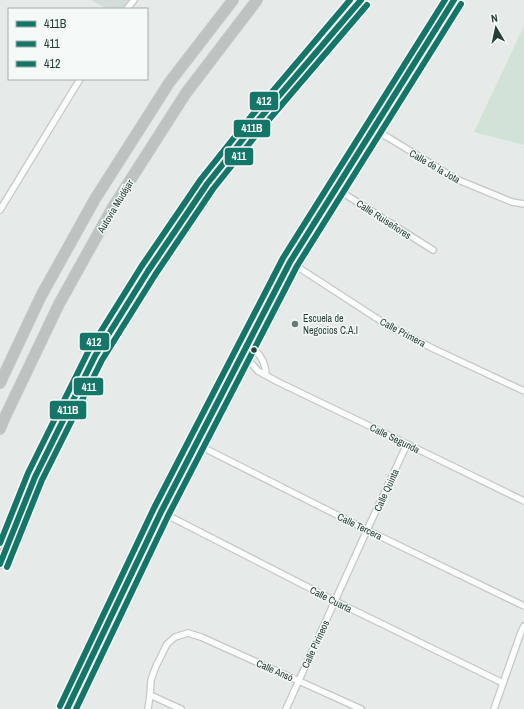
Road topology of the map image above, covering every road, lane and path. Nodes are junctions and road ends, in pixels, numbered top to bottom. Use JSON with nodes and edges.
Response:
{"nodes":[{"id":1,"x":134,"y":0,"type":"edge"},
{"id":2,"x":233,"y":0,"type":"edge"},
{"id":3,"x":257,"y":0,"type":"edge"},
{"id":4,"x":361,"y":0,"type":"edge"},
{"id":5,"x":454,"y":0,"type":"edge"},
{"id":6,"x":128,"y":8,"type":"edge"},
{"id":7,"x":79,"y":80,"type":"edge"},
{"id":8,"x":372,"y":129,"type":"junction"},
{"id":9,"x":335,"y":188,"type":"junction"},
{"id":10,"x":524,"y":204,"type":"edge"},
{"id":11,"x":0,"y":210,"type":"edge"},
{"id":12,"x":433,"y":250,"type":"dead end"},
{"id":13,"x":290,"y":262,"type":"junction"},
{"id":14,"x":247,"y":344,"type":"junction"},
{"id":15,"x":239,"y":360,"type":"junction"},
{"id":16,"x":266,"y":375,"type":"junction"},
{"id":17,"x":0,"y":382,"type":"edge"},
{"id":18,"x":524,"y":391,"type":"edge"},
{"id":19,"x":0,"y":429,"type":"edge"},
{"id":20,"x":196,"y":444,"type":"junction"},
{"id":21,"x":407,"y":444,"type":"junction"},
{"id":22,"x":524,"y":501,"type":"edge"},
{"id":23,"x":161,"y":512,"type":"junction"},
{"id":24,"x":367,"y":530,"type":"junction"},
{"id":25,"x":0,"y":564,"type":"edge"},
{"id":26,"x":335,"y":601,"type":"junction"},
{"id":27,"x":524,"y":606,"type":"edge"},
{"id":28,"x":524,"y":626,"type":"edge"},
{"id":29,"x":298,"y":681,"type":"junction"},
{"id":30,"x":504,"y":683,"type":"junction"},
{"id":31,"x":150,"y":695,"type":"junction"},
{"id":32,"x":66,"y":709,"type":"edge"},
{"id":33,"x":148,"y":709,"type":"edge"},
{"id":34,"x":181,"y":709,"type":"edge"},
{"id":35,"x":286,"y":709,"type":"edge"},
{"id":36,"x":361,"y":709,"type":"edge"},
{"id":37,"x":494,"y":709,"type":"edge"}],
"edges":[{"from":1,"to":6,"type":"street"},
{"from":2,"to":17,"type":"highway","name":"Autovía Mudéjar"},
{"from":3,"to":19,"type":"highway","name":"Autovía Mudéjar"},
{"from":4,"to":25,"type":"highway"},
{"from":5,"to":8,"type":"highway"},
{"from":7,"to":11,"type":"street"},
{"from":8,"to":9,"type":"highway"},
{"from":8,"to":10,"type":"street","name":"Calle de la Jota"},
{"from":9,"to":12,"type":"street","name":"Calle Ruiseñores"},
{"from":9,"to":13,"type":"highway"},
{"from":13,"to":14,"type":"highway"},
{"from":13,"to":18,"type":"street","name":"Calle Primera"},
{"from":14,"to":15,"type":"highway"},
{"from":14,"to":16,"type":"street"},
{"from":15,"to":16,"type":"street","name":"Calle Segunda"},
{"from":15,"to":20,"type":"highway"},
{"from":16,"to":21,"type":"street","name":"Calle Segunda"},
{"from":20,"to":23,"type":"highway"},
{"from":20,"to":24,"type":"street","name":"Calle Tercera"},
{"from":21,"to":22,"type":"street","name":"Calle Segunda"},
{"from":21,"to":24,"type":"street","name":"Calle Quinta"},
{"from":23,"to":26,"type":"street","name":"Calle Cuarta"},
{"from":23,"to":32,"type":"highway"},
{"from":24,"to":26,"type":"street","name":"Calle Quinta"},
{"from":24,"to":27,"type":"street","name":"Calle Tercera"},
{"from":26,"to":29,"type":"street","name":"Calle Pirineos"},
{"from":26,"to":30,"type":"street","name":"Calle Cuarta"},
{"from":28,"to":30,"type":"street"},
{"from":29,"to":31,"type":"street","name":"Calle Ansó"},
{"from":29,"to":35,"type":"street","name":"Calle Pirineos"},
{"from":29,"to":36,"type":"street","name":"Calle Ansó"},
{"from":30,"to":37,"type":"street"},
{"from":31,"to":33,"type":"street"},
{"from":31,"to":34,"type":"street"}]}
